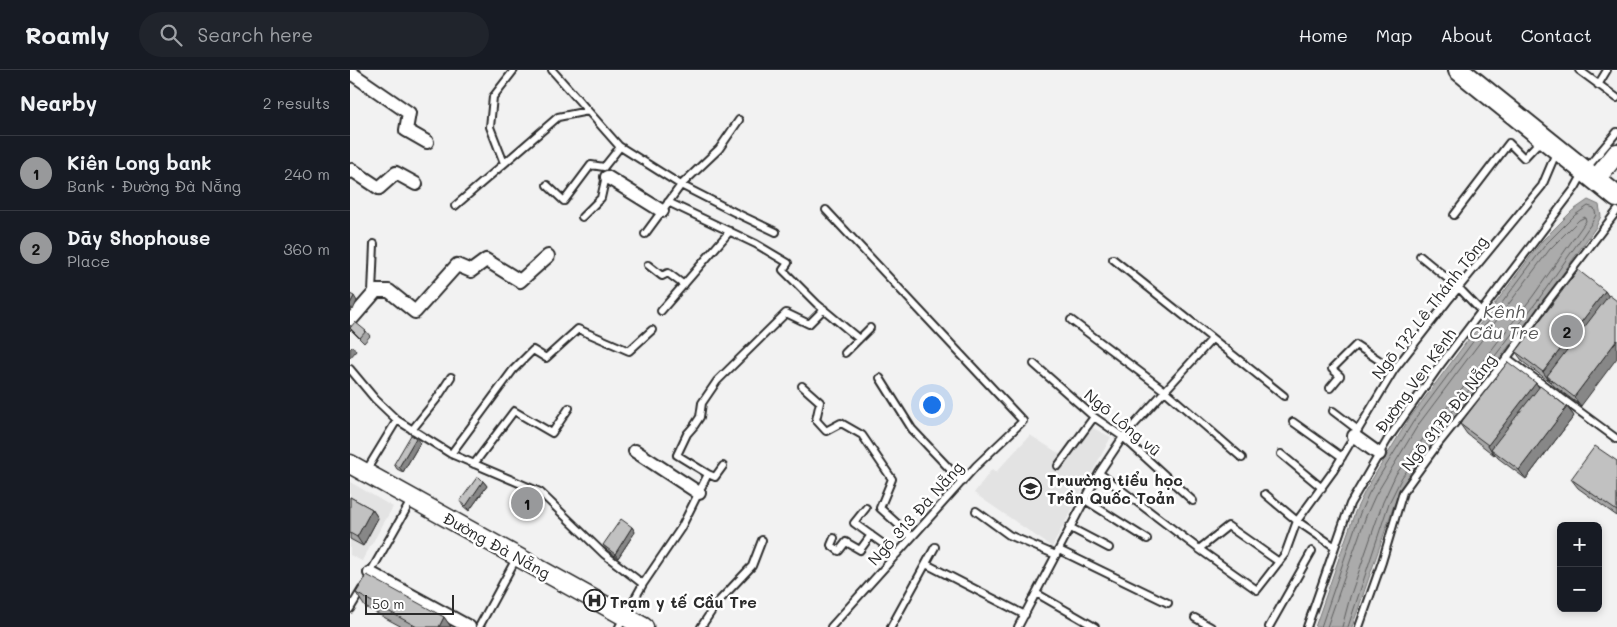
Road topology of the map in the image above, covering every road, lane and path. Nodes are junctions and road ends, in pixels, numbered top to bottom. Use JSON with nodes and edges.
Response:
{"nodes":[{"id":1,"x":514,"y":70,"type":"edge"},
{"id":2,"x":552,"y":70,"type":"edge"},
{"id":3,"x":1459,"y":70,"type":"edge"},
{"id":4,"x":1578,"y":70,"type":"edge"},
{"id":5,"x":1607,"y":70,"type":"edge"},
{"id":6,"x":351,"y":72,"type":"edge"},
{"id":7,"x":1598,"y":84,"type":"junction"},
{"id":8,"x":1617,"y":98,"type":"edge"},
{"id":9,"x":588,"y":111,"type":"junction"},
{"id":10,"x":739,"y":120,"type":"dead end"},
{"id":11,"x":1617,"y":132,"type":"edge"},
{"id":12,"x":427,"y":142,"type":"dead end"},
{"id":13,"x":1550,"y":144,"type":"junction"},
{"id":14,"x":620,"y":147,"type":"junction"},
{"id":15,"x":1617,"y":153,"type":"edge"},
{"id":16,"x":504,"y":164,"type":"junction"},
{"id":17,"x":350,"y":172,"type":"edge"},
{"id":18,"x":605,"y":172,"type":"junction"},
{"id":19,"x":1591,"y":175,"type":"junction"},
{"id":20,"x":416,"y":184,"type":"dead end"},
{"id":21,"x":547,"y":185,"type":"dead end"},
{"id":22,"x":681,"y":185,"type":"junction"},
{"id":23,"x":1616,"y":197,"type":"edge"},
{"id":24,"x":455,"y":206,"type":"dead end"},
{"id":25,"x":665,"y":207,"type":"junction"},
{"id":26,"x":826,"y":210,"type":"dead end"},
{"id":27,"x":1454,"y":215,"type":"dead end"},
{"id":28,"x":582,"y":217,"type":"dead end"},
{"id":29,"x":730,"y":231,"type":"junction"},
{"id":30,"x":776,"y":232,"type":"dead end"},
{"id":31,"x":645,"y":234,"type":"dead end"},
{"id":32,"x":374,"y":244,"type":"dead end"},
{"id":33,"x":548,"y":256,"type":"dead end"},
{"id":34,"x":1420,"y":256,"type":"dead end"},
{"id":35,"x":1113,"y":260,"type":"dead end"},
{"id":36,"x":648,"y":265,"type":"dead end"},
{"id":37,"x":684,"y":285,"type":"junction"},
{"id":38,"x":1459,"y":288,"type":"junction"},
{"id":39,"x":372,"y":296,"type":"junction"},
{"id":40,"x":824,"y":309,"type":"junction"},
{"id":41,"x":661,"y":311,"type":"dead end"},
{"id":42,"x":1482,"y":312,"type":"junction"},
{"id":43,"x":1071,"y":320,"type":"dead end"},
{"id":44,"x":350,"y":321,"type":"edge"},
{"id":45,"x":870,"y":328,"type":"dead end"},
{"id":46,"x":652,"y":330,"type":"dead end"},
{"id":47,"x":859,"y":338,"type":"junction"},
{"id":48,"x":1212,"y":339,"type":"junction"},
{"id":49,"x":845,"y":353,"type":"dead end"},
{"id":50,"x":1507,"y":358,"type":"junction"},
{"id":51,"x":1034,"y":364,"type":"dead end"},
{"id":52,"x":350,"y":369,"type":"edge"},
{"id":53,"x":1394,"y":370,"type":"junction"},
{"id":54,"x":451,"y":377,"type":"dead end"},
{"id":55,"x":880,"y":378,"type":"dead end"},
{"id":56,"x":802,"y":386,"type":"dead end"},
{"id":57,"x":1330,"y":388,"type":"dead end"},
{"id":58,"x":1165,"y":391,"type":"junction"},
{"id":59,"x":1284,"y":396,"type":"dead end"},
{"id":60,"x":569,"y":408,"type":"dead end"},
{"id":61,"x":1333,"y":411,"type":"dead end"},
{"id":62,"x":1094,"y":417,"type":"junction"},
{"id":63,"x":397,"y":420,"type":"junction"},
{"id":64,"x":1293,"y":422,"type":"dead end"},
{"id":65,"x":412,"y":430,"type":"junction"},
{"id":66,"x":1356,"y":433,"type":"junction"},
{"id":67,"x":1123,"y":437,"type":"junction"},
{"id":68,"x":1617,"y":439,"type":"edge"},
{"id":69,"x":635,"y":451,"type":"dead end"},
{"id":70,"x":451,"y":454,"type":"junction"},
{"id":71,"x":1281,"y":454,"type":"dead end"},
{"id":72,"x":1379,"y":454,"type":"junction"},
{"id":73,"x":1342,"y":457,"type":"junction"},
{"id":74,"x":1242,"y":458,"type":"dead end"},
{"id":75,"x":474,"y":464,"type":"junction"},
{"id":76,"x":723,"y":466,"type":"dead end"},
{"id":77,"x":1058,"y":466,"type":"dead end"},
{"id":78,"x":358,"y":468,"type":"edge"},
{"id":79,"x":1099,"y":473,"type":"junction"},
{"id":80,"x":708,"y":474,"type":"junction"},
{"id":81,"x":962,"y":482,"type":"junction"},
{"id":82,"x":1322,"y":488,"type":"junction"},
{"id":83,"x":698,"y":493,"type":"junction"},
{"id":84,"x":1265,"y":494,"type":"dead end"},
{"id":85,"x":412,"y":498,"type":"junction"},
{"id":86,"x":1085,"y":500,"type":"junction"},
{"id":87,"x":1193,"y":501,"type":"dead end"},
{"id":88,"x":866,"y":508,"type":"dead end"},
{"id":89,"x":976,"y":511,"type":"dead end"},
{"id":90,"x":1297,"y":521,"type":"junction"},
{"id":91,"x":1069,"y":528,"type":"junction"},
{"id":92,"x":871,"y":535,"type":"junction"},
{"id":93,"x":912,"y":537,"type":"junction"},
{"id":94,"x":834,"y":538,"type":"dead end"},
{"id":95,"x":1147,"y":539,"type":"dead end"},
{"id":96,"x":762,"y":540,"type":"dead end"},
{"id":97,"x":1335,"y":547,"type":"junction"},
{"id":98,"x":935,"y":548,"type":"dead end"},
{"id":99,"x":1109,"y":548,"type":"dead end"},
{"id":100,"x":1199,"y":549,"type":"junction"},
{"id":101,"x":1312,"y":551,"type":"dead end"},
{"id":102,"x":1057,"y":553,"type":"junction"},
{"id":103,"x":897,"y":554,"type":"junction"},
{"id":104,"x":518,"y":556,"type":"junction"},
{"id":105,"x":1279,"y":562,"type":"junction"},
{"id":106,"x":926,"y":564,"type":"junction"},
{"id":107,"x":370,"y":573,"type":"junction"},
{"id":108,"x":643,"y":584,"type":"junction"},
{"id":109,"x":350,"y":593,"type":"edge"},
{"id":110,"x":1036,"y":594,"type":"junction"},
{"id":111,"x":357,"y":597,"type":"junction"},
{"id":112,"x":1168,"y":603,"type":"dead end"},
{"id":113,"x":350,"y":609,"type":"edge"},
{"id":114,"x":1025,"y":614,"type":"junction"},
{"id":115,"x":1195,"y":618,"type":"dead end"},
{"id":116,"x":622,"y":622,"type":"edge"},
{"id":117,"x":894,"y":626,"type":"edge"},
{"id":118,"x":469,"y":627,"type":"edge"},
{"id":119,"x":479,"y":627,"type":"edge"},
{"id":120,"x":644,"y":627,"type":"edge"},
{"id":121,"x":702,"y":627,"type":"edge"},
{"id":122,"x":831,"y":627,"type":"edge"},
{"id":123,"x":1018,"y":627,"type":"edge"},
{"id":124,"x":1095,"y":627,"type":"edge"},
{"id":125,"x":1211,"y":627,"type":"edge"},
{"id":126,"x":1269,"y":627,"type":"edge"},
{"id":127,"x":1307,"y":627,"type":"edge"},
{"id":128,"x":1359,"y":627,"type":"edge"}],
"edges":[{"from":1,"to":16,"type":"lane"},
{"from":2,"to":9,"type":"lane"},
{"from":3,"to":13,"type":"main road"},
{"from":4,"to":7,"type":"lane"},
{"from":5,"to":7,"type":"lane"},
{"from":6,"to":12,"type":"street"},
{"from":7,"to":8,"type":"lane"},
{"from":9,"to":14,"type":"lane"},
{"from":9,"to":16,"type":"lane"},
{"from":10,"to":22,"type":"lane"},
{"from":11,"to":19,"type":"lane","name":"Đường Ven Kênh"},
{"from":13,"to":19,"type":"main road"},
{"from":13,"to":27,"type":"lane"},
{"from":13,"to":38,"type":"lane","name":"Ngõ 172 Lê Thánh Tông"},
{"from":14,"to":18,"type":"lane"},
{"from":14,"to":22,"type":"lane"},
{"from":15,"to":19,"type":"main road"},
{"from":16,"to":24,"type":"lane"},
{"from":17,"to":20,"type":"street"},
{"from":18,"to":21,"type":"lane"},
{"from":18,"to":25,"type":"street"},
{"from":18,"to":28,"type":"lane"},
{"from":19,"to":23,"type":"main road"},
{"from":19,"to":42,"type":"lane","name":"Đường Ven Kênh"},
{"from":22,"to":25,"type":"lane"},
{"from":22,"to":30,"type":"lane"},
{"from":23,"to":50,"type":"lane","name":"Ngõ 317B Đà Nẵng"},
{"from":25,"to":29,"type":"lane"},
{"from":25,"to":31,"type":"lane"},
{"from":26,"to":81,"type":"lane","name":"Ngõ 313 Đà Nẵng"},
{"from":29,"to":37,"type":"lane"},
{"from":29,"to":40,"type":"lane"},
{"from":32,"to":39,"type":"lane"},
{"from":33,"to":39,"type":"street"},
{"from":34,"to":38,"type":"lane"},
{"from":35,"to":48,"type":"lane"},
{"from":36,"to":37,"type":"lane"},
{"from":37,"to":41,"type":"lane"},
{"from":38,"to":42,"type":"lane"},
{"from":38,"to":53,"type":"lane","name":"Ngõ 172 Lê Thánh Tông"},
{"from":39,"to":44,"type":"street"},
{"from":40,"to":47,"type":"lane"},
{"from":40,"to":80,"type":"lane"},
{"from":42,"to":72,"type":"lane","name":"Đường Ven Kênh"},
{"from":43,"to":58,"type":"lane"},
{"from":45,"to":47,"type":"lane"},
{"from":46,"to":70,"type":"lane"},
{"from":47,"to":49,"type":"lane"},
{"from":48,"to":58,"type":"lane"},
{"from":48,"to":59,"type":"lane"},
{"from":50,"to":68,"type":"lane"},
{"from":50,"to":128,"type":"lane","name":"Ngõ 317B Đà Nẵng"},
{"from":51,"to":62,"type":"lane","name":"Ngõ Lông vũ"},
{"from":52,"to":63,"type":"lane"},
{"from":53,"to":57,"type":"lane"},
{"from":53,"to":66,"type":"lane","name":"Ngõ 172 Lê Thánh Tông"},
{"from":54,"to":65,"type":"lane"},
{"from":55,"to":81,"type":"lane"},
{"from":56,"to":93,"type":"lane"},
{"from":58,"to":67,"type":"lane"},
{"from":58,"to":74,"type":"lane"},
{"from":60,"to":75,"type":"lane"},
{"from":61,"to":66,"type":"lane"},
{"from":62,"to":67,"type":"lane","name":"Ngõ Lông vũ"},
{"from":62,"to":77,"type":"lane"},
{"from":63,"to":65,"type":"lane"},
{"from":63,"to":78,"type":"lane"},
{"from":64,"to":73,"type":"lane"},
{"from":65,"to":70,"type":"lane"},
{"from":66,"to":72,"type":"street"},
{"from":66,"to":73,"type":"lane","name":"Ngõ 172 Lê Thánh Tông"},
{"from":67,"to":79,"type":"lane"},
{"from":67,"to":87,"type":"lane","name":"Ngõ Lông vũ"},
{"from":69,"to":83,"type":"street"},
{"from":70,"to":75,"type":"lane"},
{"from":71,"to":82,"type":"lane"},
{"from":72,"to":97,"type":"lane","name":"Đường Ven Kênh"},
{"from":73,"to":82,"type":"lane","name":"Ngõ 172 Lê Thánh Tông"},
{"from":75,"to":108,"type":"lane"},
{"from":76,"to":80,"type":"lane"},
{"from":78,"to":85,"type":"main road","name":"Đường Đà Nẵng"},
{"from":79,"to":86,"type":"lane"},
{"from":79,"to":100,"type":"lane"},
{"from":80,"to":83,"type":"lane"},
{"from":81,"to":93,"type":"lane","name":"Ngõ 313 Đà Nẵng"},
{"from":82,"to":90,"type":"lane","name":"Ngõ 172 Lê Thánh Tông"},
{"from":83,"to":108,"type":"lane"},
{"from":84,"to":90,"type":"lane"},
{"from":85,"to":104,"type":"main road","name":"Đường Đà Nẵng"},
{"from":85,"to":107,"type":"lane"},
{"from":86,"to":91,"type":"lane"},
{"from":86,"to":95,"type":"lane"},
{"from":88,"to":92,"type":"lane"},
{"from":89,"to":102,"type":"lane"},
{"from":90,"to":97,"type":"lane"},
{"from":90,"to":105,"type":"lane","name":"Ngõ 172 Lê Thánh Tông"},
{"from":91,"to":99,"type":"lane"},
{"from":91,"to":102,"type":"lane"},
{"from":92,"to":94,"type":"lane"},
{"from":92,"to":103,"type":"lane"},
{"from":93,"to":103,"type":"lane","name":"Ngõ 313 Đà Nẵng"},
{"from":96,"to":121,"type":"lane"},
{"from":97,"to":127,"type":"lane","name":"Đường Ven Kênh"},
{"from":98,"to":106,"type":"lane"},
{"from":100,"to":105,"type":"lane"},
{"from":100,"to":105,"type":"lane","name":"Ngõ 172 Lê Thánh Tông"},
{"from":101,"to":126,"type":"lane"},
{"from":102,"to":110,"type":"lane"},
{"from":102,"to":112,"type":"lane"},
{"from":103,"to":122,"type":"lane","name":"Ngõ 313 Đà Nẵng"},
{"from":104,"to":116,"type":"main road","name":"Đường Đà Nẵng"},
{"from":104,"to":119,"type":"lane"},
{"from":106,"to":114,"type":"lane"},
{"from":106,"to":117,"type":"lane"},
{"from":107,"to":111,"type":"lane"},
{"from":107,"to":118,"type":"street"},
{"from":108,"to":116,"type":"lane"},
{"from":109,"to":111,"type":"lane"},
{"from":110,"to":114,"type":"lane"},
{"from":110,"to":124,"type":"lane"},
{"from":111,"to":113,"type":"lane"},
{"from":114,"to":123,"type":"lane"},
{"from":115,"to":125,"type":"lane"},
{"from":116,"to":120,"type":"main road","name":"Đường Đà Nẵng"}]}
